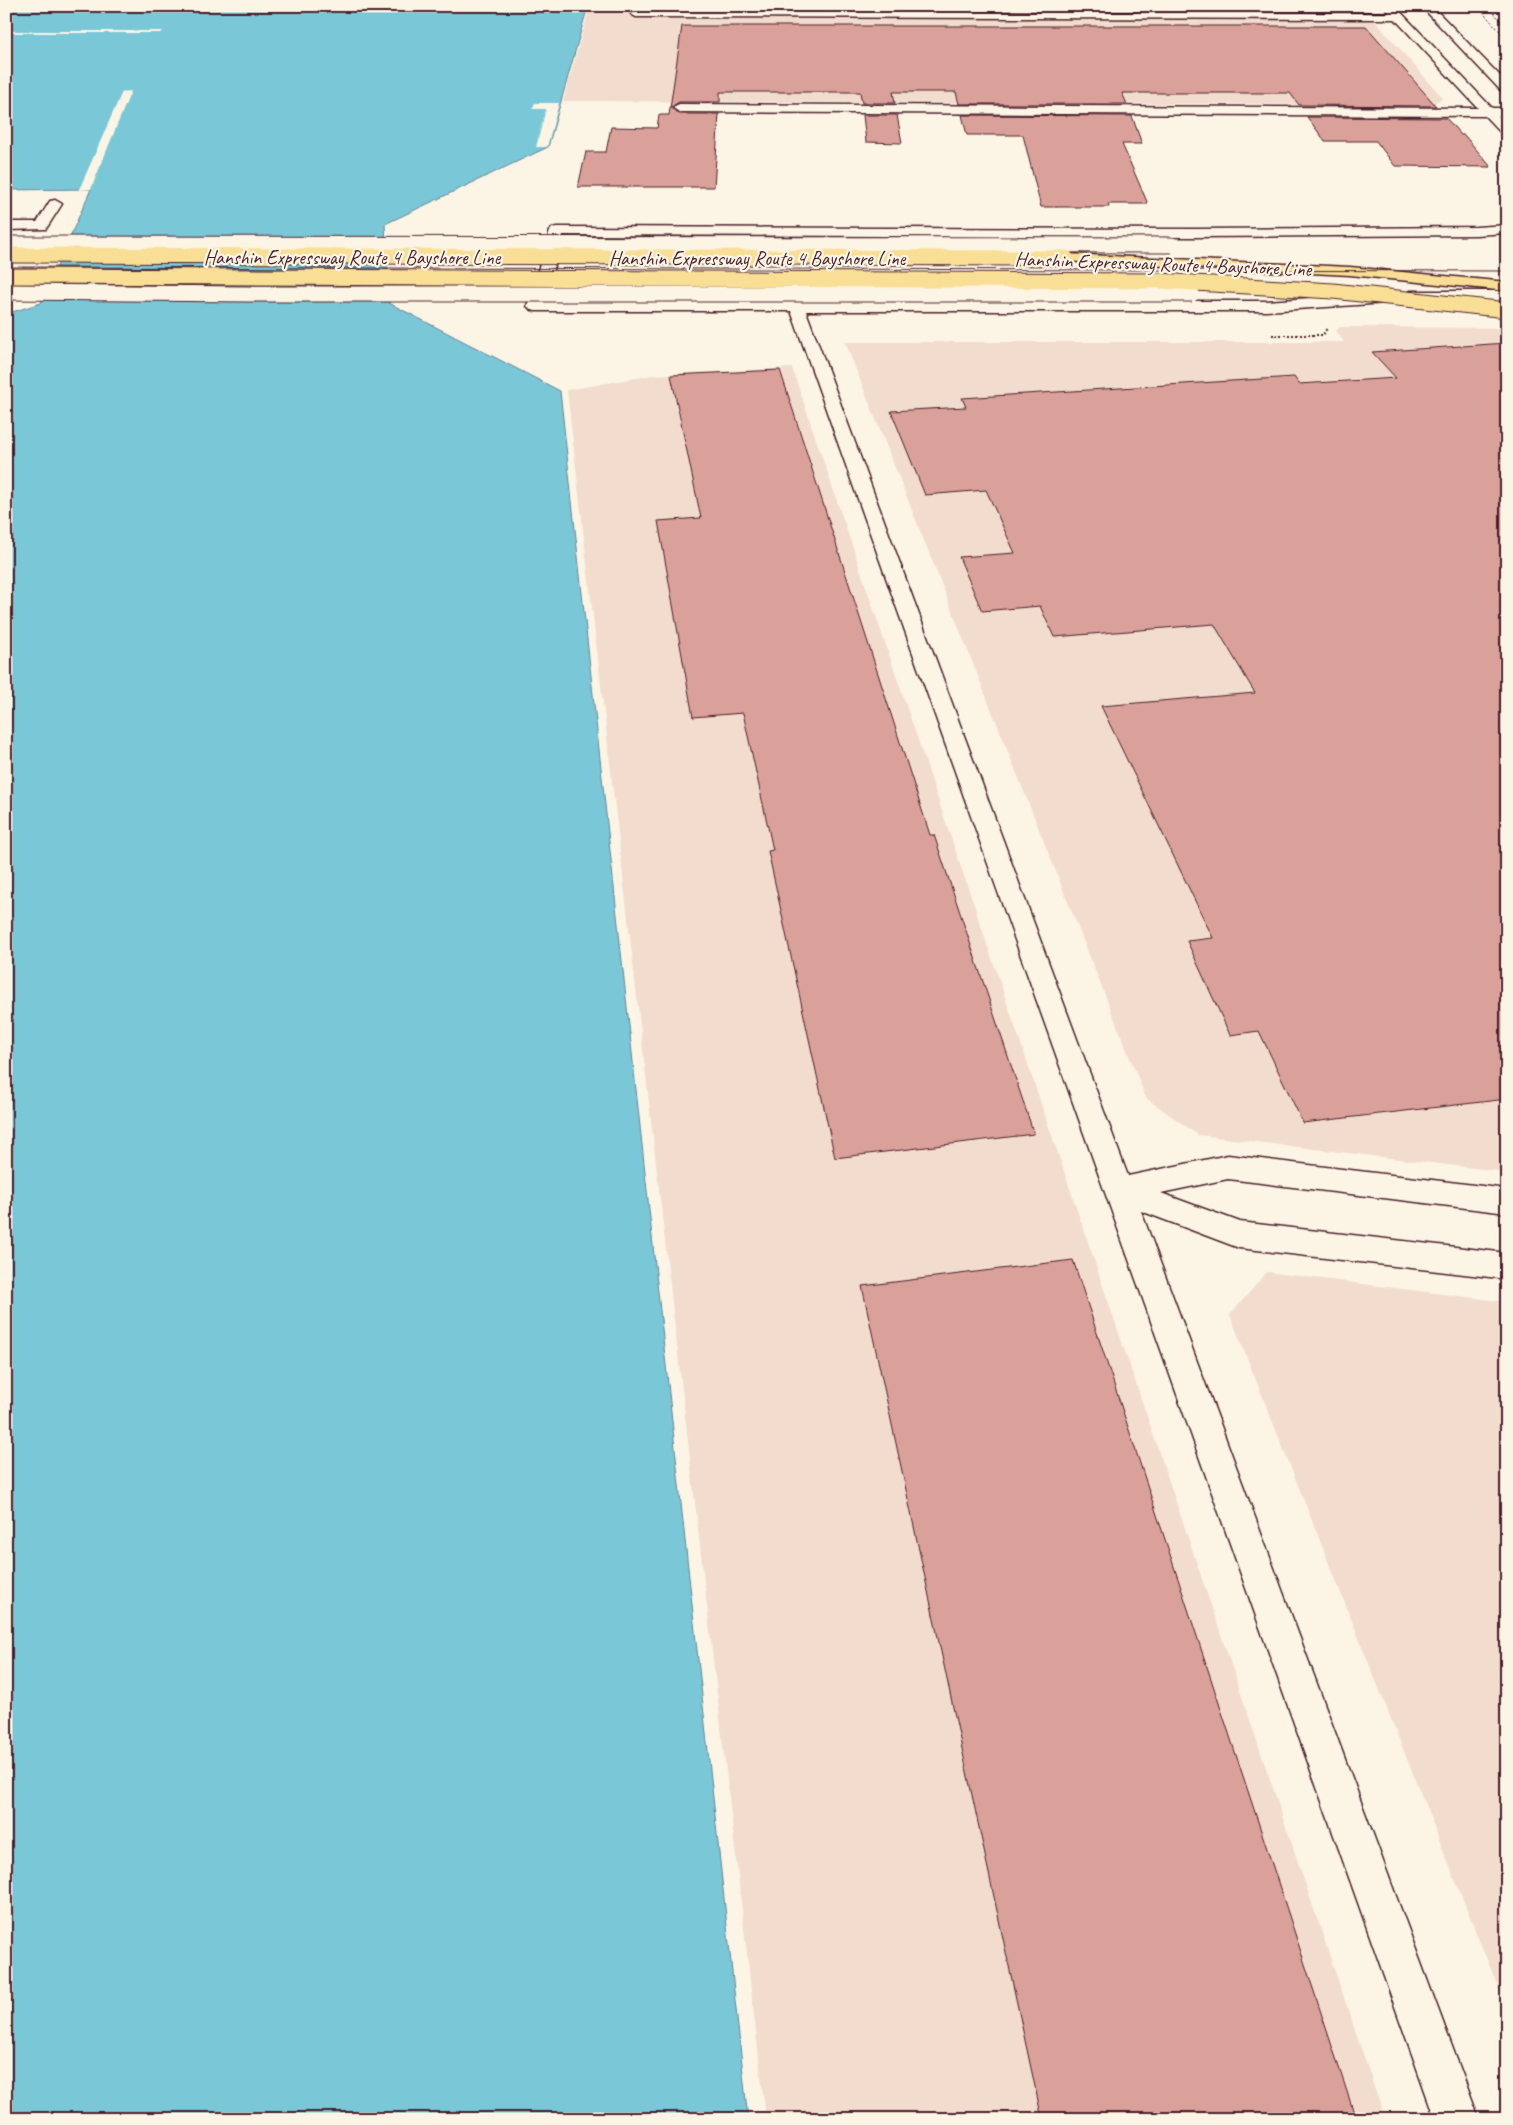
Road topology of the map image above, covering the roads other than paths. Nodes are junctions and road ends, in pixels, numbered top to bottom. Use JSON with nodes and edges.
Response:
{"nodes":[{"id":1,"x":1389,"y":6,"type":"edge"},
{"id":2,"x":1426,"y":6,"type":"edge"},
{"id":3,"x":636,"y":14,"type":"dead end"},
{"id":4,"x":1398,"y":16,"type":"junction"},
{"id":5,"x":1507,"y":90,"type":"edge"},
{"id":6,"x":679,"y":108,"type":"dead end"},
{"id":7,"x":1488,"y":112,"type":"junction"},
{"id":8,"x":1507,"y":112,"type":"edge"},
{"id":9,"x":1507,"y":132,"type":"edge"},
{"id":10,"x":55,"y":204,"type":"dead end"},
{"id":11,"x":6,"y":226,"type":"edge"},
{"id":12,"x":1507,"y":229,"type":"edge"},
{"id":13,"x":6,"y":244,"type":"edge"},
{"id":14,"x":1488,"y":245,"type":"dead end"},
{"id":15,"x":1316,"y":246,"type":"dead end"},
{"id":16,"x":1431,"y":246,"type":"dead end"},
{"id":17,"x":6,"y":255,"type":"edge"},
{"id":18,"x":1066,"y":258,"type":"junction"},
{"id":19,"x":6,"y":276,"type":"edge"},
{"id":20,"x":1507,"y":277,"type":"edge"},
{"id":21,"x":6,"y":292,"type":"edge"},
{"id":22,"x":1416,"y":296,"type":"junction"},
{"id":23,"x":1506,"y":298,"type":"edge"},
{"id":24,"x":797,"y":307,"type":"junction"},
{"id":25,"x":1119,"y":1190,"type":"junction"},
{"id":26,"x":1507,"y":1201,"type":"edge"},
{"id":27,"x":1507,"y":1266,"type":"edge"},
{"id":28,"x":1457,"y":2119,"type":"edge"}],
"edges":[{"from":1,"to":4,"type":"street"},
{"from":2,"to":5,"type":"street"},
{"from":3,"to":4,"type":"street"},
{"from":4,"to":7,"type":"street"},
{"from":6,"to":7,"type":"street"},
{"from":7,"to":8,"type":"street"},
{"from":7,"to":9,"type":"street"},
{"from":10,"to":11,"type":"street"},
{"from":12,"to":24,"type":"street"},
{"from":13,"to":15,"type":"street","bridge":true},
{"from":14,"to":16,"type":"street"},
{"from":17,"to":18,"type":"highway","name":"Hanshin Expressway Route 4 Bayshore Line","bridge":true},
{"from":18,"to":20,"type":"highway","name":"Hanshin Expressway Route 4 Bayshore Line"},
{"from":18,"to":23,"type":"highway"},
{"from":19,"to":23,"type":"highway","name":"Hanshin Expressway Route 4 Bayshore Line","bridge":true},
{"from":21,"to":22,"type":"street","bridge":true},
{"from":22,"to":23,"type":"street"},
{"from":22,"to":24,"type":"street"},
{"from":24,"to":25,"type":"street"},
{"from":25,"to":26,"type":"street"},
{"from":25,"to":27,"type":"street"},
{"from":25,"to":28,"type":"street"}]}
